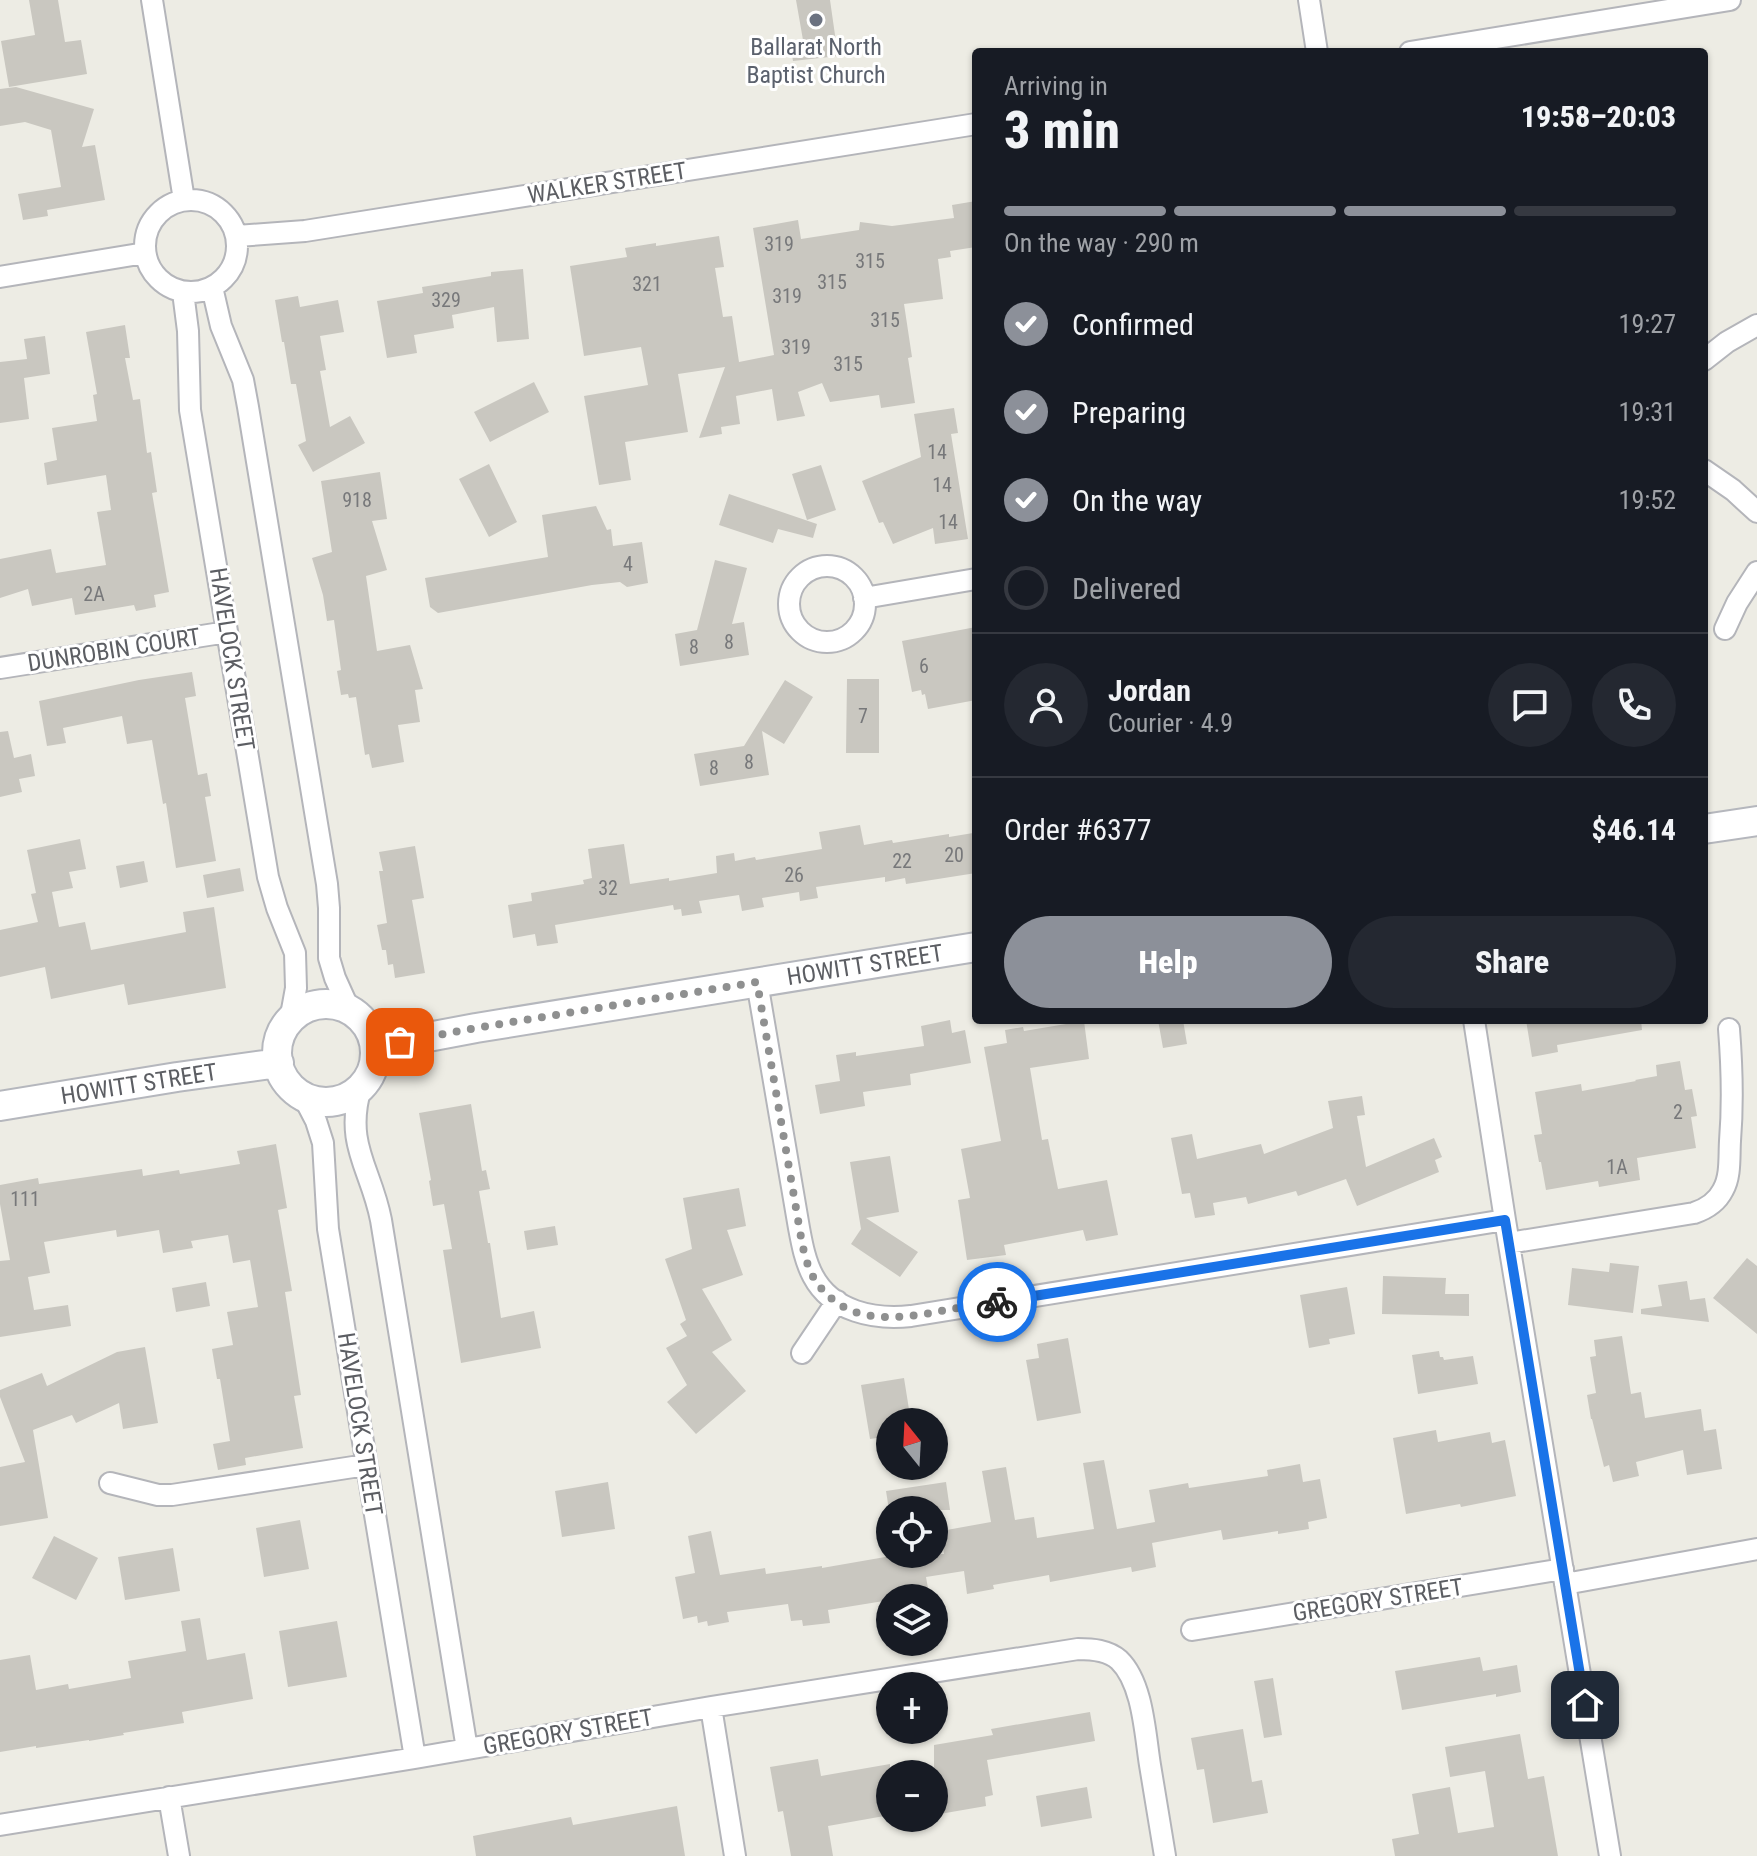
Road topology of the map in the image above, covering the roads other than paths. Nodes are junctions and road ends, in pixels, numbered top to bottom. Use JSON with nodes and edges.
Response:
{"nodes":[{"id":1,"x":152,"y":0,"type":"edge"},
{"id":2,"x":1309,"y":0,"type":"edge"},
{"id":3,"x":1730,"y":0,"type":"edge"},
{"id":4,"x":1316,"y":48,"type":"edge"},
{"id":5,"x":1435,"y":48,"type":"edge"},
{"id":6,"x":972,"y":125,"type":"edge"},
{"id":7,"x":184,"y":200,"type":"junction"},
{"id":8,"x":237,"y":236,"type":"junction"},
{"id":9,"x":145,"y":253,"type":"junction"},
{"id":10,"x":0,"y":277,"type":"edge"},
{"id":11,"x":212,"y":287,"type":"junction"},
{"id":12,"x":183,"y":292,"type":"junction"},
{"id":13,"x":1757,"y":325,"type":"edge"},
{"id":14,"x":1708,"y":357,"type":"edge"},
{"id":15,"x":1708,"y":473,"type":"edge"},
{"id":16,"x":1757,"y":512,"type":"edge"},
{"id":17,"x":1757,"y":572,"type":"edge"},
{"id":18,"x":972,"y":580,"type":"edge"},
{"id":19,"x":864,"y":598,"type":"dead end"},
{"id":20,"x":1725,"y":629,"type":"dead end"},
{"id":21,"x":227,"y":632,"type":"junction"},
{"id":22,"x":0,"y":668,"type":"edge"},
{"id":23,"x":1757,"y":821,"type":"edge"},
{"id":24,"x":1708,"y":828,"type":"edge"},
{"id":25,"x":972,"y":948,"type":"edge"},
{"id":26,"x":757,"y":982,"type":"junction"},
{"id":27,"x":349,"y":1009,"type":"junction"},
{"id":28,"x":290,"y":1021,"type":"junction"},
{"id":29,"x":1475,"y":1024,"type":"edge"},
{"id":30,"x":1729,"y":1029,"type":"dead end"},
{"id":31,"x":375,"y":1047,"type":"junction"},
{"id":32,"x":279,"y":1063,"type":"junction"},
{"id":33,"x":361,"y":1087,"type":"junction"},
{"id":34,"x":302,"y":1094,"type":"junction"},
{"id":35,"x":0,"y":1106,"type":"edge"},
{"id":36,"x":1505,"y":1220,"type":"junction"},
{"id":37,"x":1509,"y":1243,"type":"junction"},
{"id":38,"x":837,"y":1301,"type":"junction"},
{"id":39,"x":802,"y":1353,"type":"dead end"},
{"id":40,"x":366,"y":1465,"type":"junction"},
{"id":41,"x":110,"y":1483,"type":"dead end"},
{"id":42,"x":1757,"y":1549,"type":"edge"},
{"id":43,"x":1564,"y":1576,"type":"junction"},
{"id":44,"x":1192,"y":1630,"type":"dead end"},
{"id":45,"x":711,"y":1707,"type":"junction"},
{"id":46,"x":467,"y":1749,"type":"junction"},
{"id":47,"x":415,"y":1758,"type":"junction"},
{"id":48,"x":169,"y":1797,"type":"junction"},
{"id":49,"x":0,"y":1825,"type":"edge"},
{"id":50,"x":180,"y":1855,"type":"edge"},
{"id":51,"x":735,"y":1856,"type":"edge"},
{"id":52,"x":1165,"y":1856,"type":"edge"},
{"id":53,"x":1610,"y":1856,"type":"edge"}],
"edges":[{"from":1,"to":7,"type":"street"},
{"from":2,"to":4,"type":"street"},
{"from":3,"to":5,"type":"street"},
{"from":6,"to":8,"type":"street","name":"WALKER STREET"},
{"from":7,"to":8,"type":"street"},
{"from":7,"to":9,"type":"street"},
{"from":8,"to":11,"type":"street"},
{"from":9,"to":10,"type":"street"},
{"from":9,"to":12,"type":"street"},
{"from":11,"to":12,"type":"street"},
{"from":11,"to":27,"type":"street"},
{"from":12,"to":21,"type":"street","name":"HAVELOCK STREET"},
{"from":13,"to":14,"type":"street"},
{"from":15,"to":16,"type":"street"},
{"from":17,"to":20,"type":"street"},
{"from":18,"to":19,"type":"street"},
{"from":21,"to":22,"type":"street","name":"DUNROBIN COURT"},
{"from":21,"to":28,"type":"street","name":"HAVELOCK STREET"},
{"from":23,"to":24,"type":"street"},
{"from":25,"to":26,"type":"street","name":"HOWITT STREET"},
{"from":26,"to":31,"type":"street","name":"HOWITT STREET"},
{"from":26,"to":38,"type":"street"},
{"from":27,"to":28,"type":"street"},
{"from":27,"to":31,"type":"street"},
{"from":28,"to":32,"type":"street"},
{"from":29,"to":36,"type":"street"},
{"from":30,"to":37,"type":"street"},
{"from":31,"to":33,"type":"street"},
{"from":32,"to":34,"type":"street"},
{"from":32,"to":35,"type":"street","name":"HOWITT STREET"},
{"from":33,"to":34,"type":"street"},
{"from":33,"to":46,"type":"street"},
{"from":34,"to":40,"type":"street","name":"HAVELOCK STREET"},
{"from":36,"to":37,"type":"street"},
{"from":36,"to":38,"type":"street"},
{"from":37,"to":43,"type":"street"},
{"from":38,"to":39,"type":"street"},
{"from":40,"to":41,"type":"street"},
{"from":40,"to":47,"type":"street","name":"HAVELOCK STREET"},
{"from":42,"to":43,"type":"street","name":"GREGORY STREET"},
{"from":43,"to":44,"type":"street","name":"GREGORY STREET"},
{"from":43,"to":53,"type":"street"},
{"from":45,"to":46,"type":"street","name":"GREGORY STREET"},
{"from":45,"to":51,"type":"street"},
{"from":45,"to":52,"type":"street","name":"GREGORY STREET"},
{"from":46,"to":47,"type":"street","name":"GREGORY STREET"},
{"from":47,"to":48,"type":"street","name":"GREGORY STREET"},
{"from":48,"to":49,"type":"street","name":"GREGORY STREET"},
{"from":48,"to":50,"type":"street"}]}
